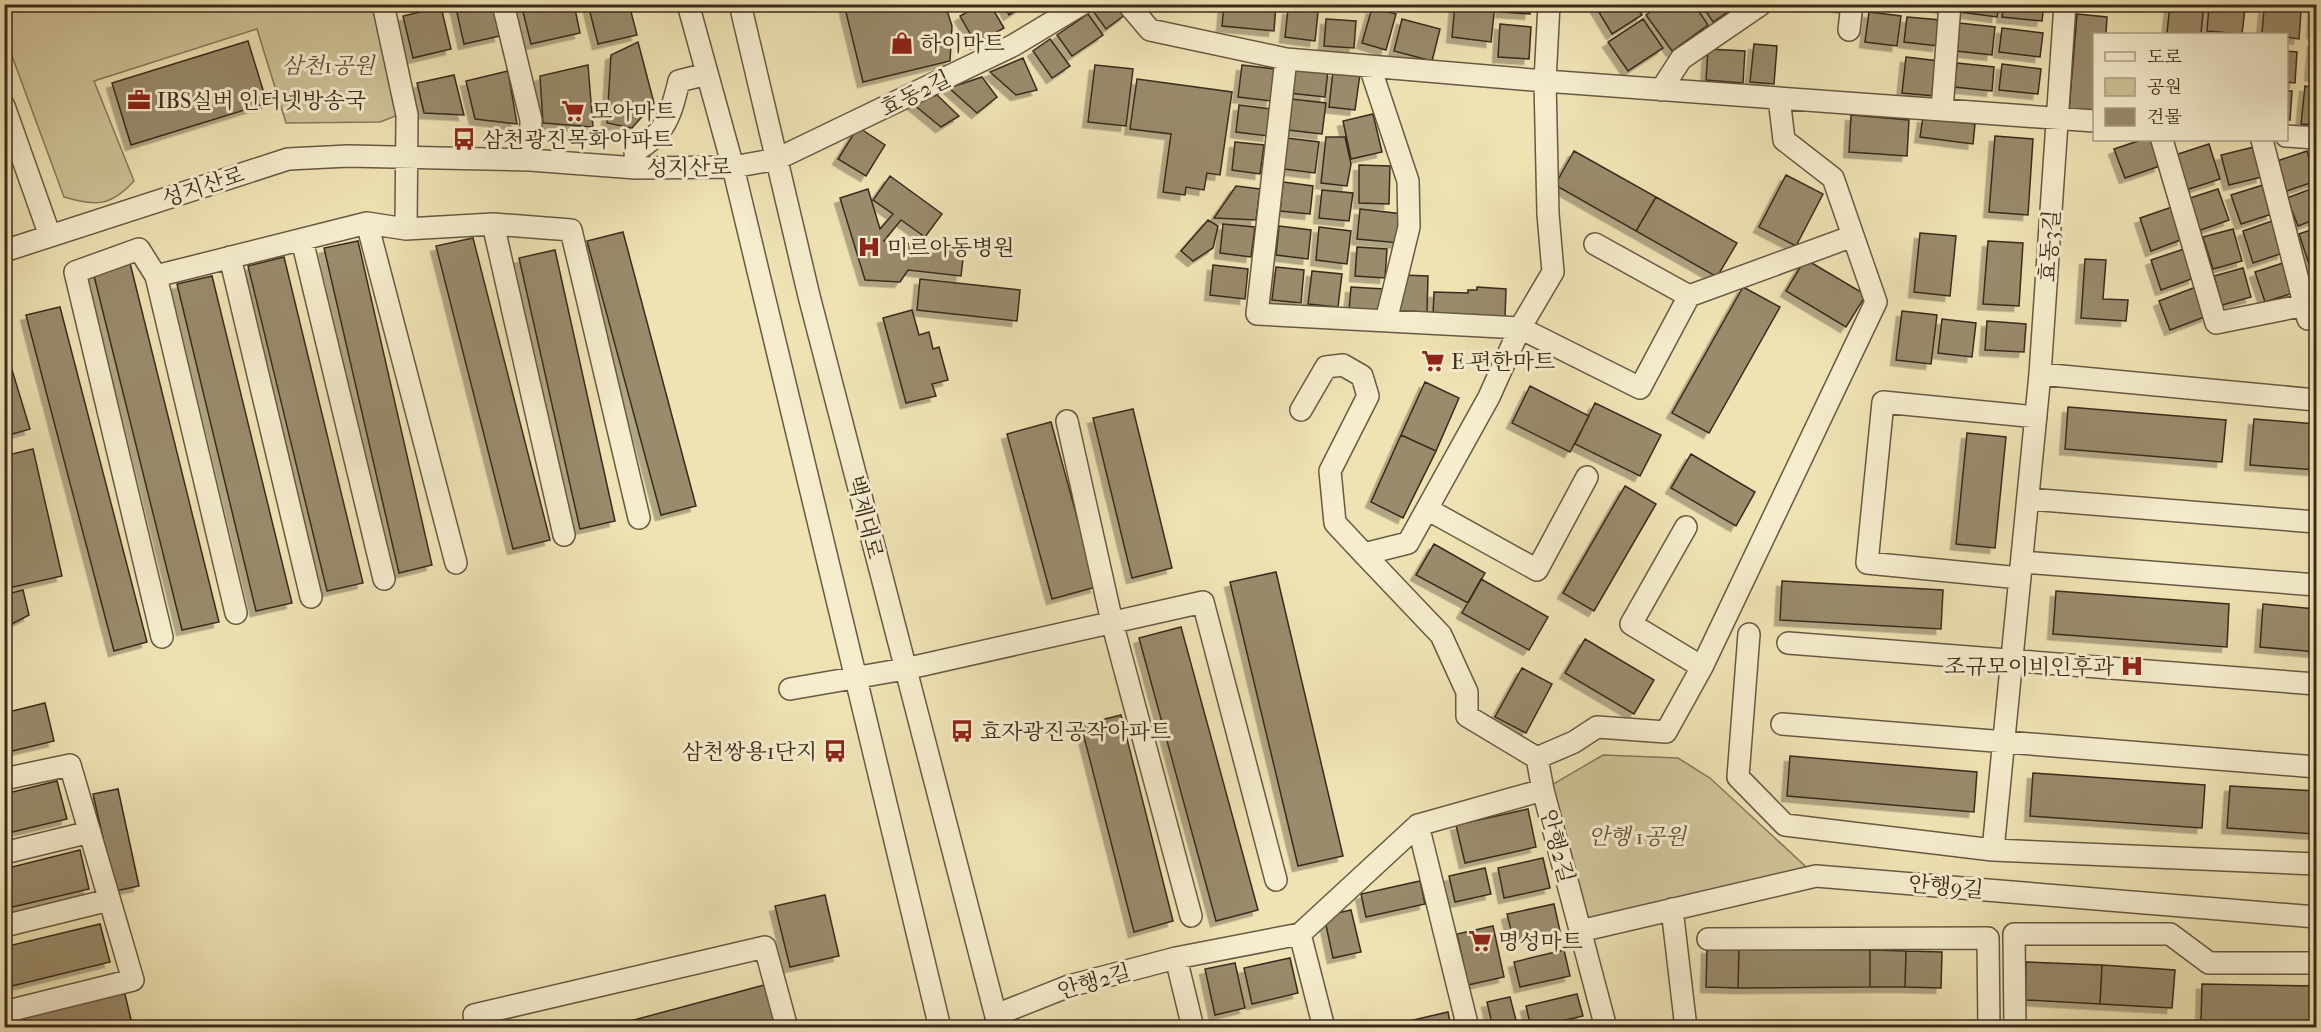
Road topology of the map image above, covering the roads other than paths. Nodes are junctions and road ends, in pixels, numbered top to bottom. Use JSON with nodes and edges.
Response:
{"nodes":[{"id":1,"x":383,"y":4,"type":"edge"},
{"id":2,"x":503,"y":4,"type":"edge"},
{"id":3,"x":688,"y":4,"type":"edge"},
{"id":4,"x":740,"y":4,"type":"edge"},
{"id":5,"x":1082,"y":4,"type":"edge"},
{"id":6,"x":1128,"y":4,"type":"edge"},
{"id":7,"x":1852,"y":4,"type":"edge"},
{"id":8,"x":1950,"y":4,"type":"edge"},
{"id":9,"x":2066,"y":4,"type":"edge"},
{"id":10,"x":1550,"y":5,"type":"edge"},
{"id":11,"x":1760,"y":5,"type":"edge"},
{"id":12,"x":1849,"y":30,"type":"dead end"},
{"id":13,"x":1286,"y":59,"type":"junction"},
{"id":14,"x":1370,"y":67,"type":"junction"},
{"id":15,"x":707,"y":74,"type":"junction"},
{"id":16,"x":1545,"y":81,"type":"junction"},
{"id":17,"x":1661,"y":90,"type":"junction"},
{"id":18,"x":1779,"y":98,"type":"junction"},
{"id":19,"x":4,"y":106,"type":"edge"},
{"id":20,"x":1942,"y":110,"type":"junction"},
{"id":21,"x":2058,"y":118,"type":"junction"},
{"id":22,"x":2093,"y":121,"type":"edge"},
{"id":23,"x":2288,"y":136,"type":"edge"},
{"id":24,"x":2316,"y":138,"type":"edge"},
{"id":25,"x":2162,"y":141,"type":"edge"},
{"id":26,"x":2262,"y":141,"type":"edge"},
{"id":27,"x":407,"y":158,"type":"junction"},
{"id":28,"x":777,"y":159,"type":"junction"},
{"id":29,"x":530,"y":160,"type":"junction"},
{"id":30,"x":733,"y":167,"type":"junction"},
{"id":31,"x":636,"y":168,"type":"junction"},
{"id":32,"x":368,"y":223,"type":"junction"},
{"id":33,"x":494,"y":224,"type":"junction"},
{"id":34,"x":406,"y":229,"type":"junction"},
{"id":35,"x":50,"y":236,"type":"junction"},
{"id":36,"x":1853,"y":236,"type":"junction"},
{"id":37,"x":302,"y":240,"type":"junction"},
{"id":38,"x":1595,"y":244,"type":"dead end"},
{"id":39,"x":4,"y":251,"type":"edge"},
{"id":40,"x":230,"y":257,"type":"junction"},
{"id":41,"x":156,"y":276,"type":"junction"},
{"id":42,"x":1689,"y":296,"type":"junction"},
{"id":43,"x":2311,"y":312,"type":"edge"},
{"id":44,"x":1386,"y":321,"type":"junction"},
{"id":45,"x":1520,"y":328,"type":"junction"},
{"id":46,"x":2040,"y":374,"type":"junction"},
{"id":47,"x":2316,"y":400,"type":"edge"},
{"id":48,"x":1301,"y":410,"type":"dead end"},
{"id":49,"x":2036,"y":417,"type":"junction"},
{"id":50,"x":1067,"y":421,"type":"dead end"},
{"id":51,"x":1587,"y":477,"type":"dead end"},
{"id":52,"x":2028,"y":499,"type":"junction"},
{"id":53,"x":1427,"y":509,"type":"junction"},
{"id":54,"x":639,"y":518,"type":"dead end"},
{"id":55,"x":2316,"y":522,"type":"edge"},
{"id":56,"x":1686,"y":527,"type":"dead end"},
{"id":57,"x":564,"y":535,"type":"dead end"},
{"id":58,"x":1364,"y":554,"type":"junction"},
{"id":59,"x":456,"y":563,"type":"dead end"},
{"id":60,"x":2021,"y":570,"type":"junction"},
{"id":61,"x":384,"y":579,"type":"dead end"},
{"id":62,"x":2316,"y":585,"type":"edge"},
{"id":63,"x":311,"y":597,"type":"dead end"},
{"id":64,"x":236,"y":613,"type":"dead end"},
{"id":65,"x":1112,"y":622,"type":"junction"},
{"id":66,"x":1749,"y":634,"type":"dead end"},
{"id":67,"x":162,"y":637,"type":"dead end"},
{"id":68,"x":1788,"y":643,"type":"dead end"},
{"id":69,"x":2012,"y":660,"type":"junction"},
{"id":70,"x":1702,"y":667,"type":"junction"},
{"id":71,"x":905,"y":669,"type":"junction"},
{"id":72,"x":857,"y":678,"type":"junction"},
{"id":73,"x":2316,"y":684,"type":"edge"},
{"id":74,"x":790,"y":689,"type":"dead end"},
{"id":75,"x":1782,"y":724,"type":"dead end"},
{"id":76,"x":2004,"y":742,"type":"junction"},
{"id":77,"x":1537,"y":758,"type":"junction"},
{"id":78,"x":2316,"y":767,"type":"edge"},
{"id":79,"x":4,"y":779,"type":"edge"},
{"id":80,"x":1543,"y":790,"type":"junction"},
{"id":81,"x":1418,"y":825,"type":"junction"},
{"id":82,"x":90,"y":832,"type":"junction"},
{"id":83,"x":1994,"y":850,"type":"junction"},
{"id":84,"x":4,"y":853,"type":"edge"},
{"id":85,"x":2316,"y":864,"type":"edge"},
{"id":86,"x":1276,"y":879,"type":"dead end"},
{"id":87,"x":110,"y":900,"type":"junction"},
{"id":88,"x":1672,"y":909,"type":"junction"},
{"id":89,"x":1191,"y":916,"type":"dead end"},
{"id":90,"x":2316,"y":917,"type":"edge"},
{"id":91,"x":4,"y":926,"type":"edge"},
{"id":92,"x":1580,"y":931,"type":"junction"},
{"id":93,"x":1300,"y":934,"type":"junction"},
{"id":94,"x":1708,"y":939,"type":"dead end"},
{"id":95,"x":1176,"y":958,"type":"junction"},
{"id":96,"x":2316,"y":963,"type":"edge"},
{"id":97,"x":4,"y":1012,"type":"edge"},
{"id":98,"x":997,"y":1021,"type":"edge"},
{"id":99,"x":478,"y":1028,"type":"edge"},
{"id":100,"x":787,"y":1028,"type":"edge"},
{"id":101,"x":940,"y":1028,"type":"edge"},
{"id":102,"x":1193,"y":1028,"type":"edge"},
{"id":103,"x":1324,"y":1028,"type":"edge"},
{"id":104,"x":1468,"y":1028,"type":"edge"},
{"id":105,"x":1606,"y":1028,"type":"edge"},
{"id":106,"x":1686,"y":1028,"type":"edge"},
{"id":107,"x":1989,"y":1028,"type":"edge"},
{"id":108,"x":2015,"y":1028,"type":"edge"}],
"edges":[{"from":1,"to":27,"type":"street"},
{"from":2,"to":29,"type":"street"},
{"from":3,"to":15,"type":"street","name":"백제대로"},
{"from":4,"to":28,"type":"street","name":"백제대로"},
{"from":5,"to":28,"type":"street","name":"효동2길"},
{"from":6,"to":13,"type":"street"},
{"from":7,"to":12,"type":"street"},
{"from":8,"to":20,"type":"street"},
{"from":9,"to":21,"type":"street","name":"효동3길"},
{"from":10,"to":16,"type":"street"},
{"from":11,"to":17,"type":"street"},
{"from":13,"to":14,"type":"street"},
{"from":13,"to":44,"type":"street"},
{"from":14,"to":16,"type":"street"},
{"from":14,"to":44,"type":"street"},
{"from":15,"to":30,"type":"street","name":"백제대로"},
{"from":15,"to":31,"type":"street"},
{"from":16,"to":17,"type":"street"},
{"from":16,"to":45,"type":"street"},
{"from":17,"to":18,"type":"street"},
{"from":18,"to":20,"type":"street"},
{"from":18,"to":36,"type":"street"},
{"from":19,"to":35,"type":"street"},
{"from":20,"to":21,"type":"street"},
{"from":21,"to":22,"type":"street"},
{"from":21,"to":46,"type":"street","name":"효동3길"},
{"from":23,"to":24,"type":"street"},
{"from":25,"to":43,"type":"street"},
{"from":26,"to":43,"type":"street"},
{"from":27,"to":29,"type":"street","name":"성지산로"},
{"from":27,"to":34,"type":"street"},
{"from":27,"to":35,"type":"street","name":"성지산로"},
{"from":28,"to":30,"type":"street","name":"성지산로"},
{"from":28,"to":71,"type":"street","name":"백제대로"},
{"from":29,"to":31,"type":"street","name":"성지산로"},
{"from":30,"to":31,"type":"street","name":"성지산로"},
{"from":30,"to":72,"type":"street","name":"백제대로"},
{"from":32,"to":34,"type":"street"},
{"from":32,"to":37,"type":"street"},
{"from":32,"to":59,"type":"street"},
{"from":33,"to":34,"type":"street"},
{"from":33,"to":54,"type":"street"},
{"from":33,"to":57,"type":"street"},
{"from":35,"to":39,"type":"street","name":"성지산로"},
{"from":36,"to":42,"type":"street"},
{"from":36,"to":70,"type":"street"},
{"from":37,"to":40,"type":"street"},
{"from":37,"to":61,"type":"street"},
{"from":38,"to":42,"type":"street"},
{"from":40,"to":41,"type":"street"},
{"from":40,"to":63,"type":"street"},
{"from":41,"to":64,"type":"street"},
{"from":41,"to":67,"type":"street"},
{"from":42,"to":45,"type":"street"},
{"from":44,"to":45,"type":"street"},
{"from":45,"to":53,"type":"street"},
{"from":46,"to":47,"type":"street"},
{"from":46,"to":49,"type":"street","name":"효동3길"},
{"from":48,"to":58,"type":"street"},
{"from":49,"to":52,"type":"street","name":"효동3길"},
{"from":49,"to":60,"type":"street"},
{"from":50,"to":65,"type":"street"},
{"from":51,"to":53,"type":"street"},
{"from":52,"to":55,"type":"street"},
{"from":52,"to":60,"type":"street","name":"효동3길"},
{"from":53,"to":58,"type":"street"},
{"from":56,"to":70,"type":"street"},
{"from":58,"to":77,"type":"street"},
{"from":60,"to":62,"type":"street"},
{"from":60,"to":69,"type":"street","name":"효동3길"},
{"from":65,"to":71,"type":"street"},
{"from":65,"to":86,"type":"street"},
{"from":65,"to":89,"type":"street"},
{"from":66,"to":83,"type":"street"},
{"from":68,"to":69,"type":"street"},
{"from":69,"to":73,"type":"street"},
{"from":69,"to":76,"type":"street","name":"효동3길"},
{"from":70,"to":77,"type":"street"},
{"from":71,"to":72,"type":"street"},
{"from":71,"to":98,"type":"street","name":"백제대로"},
{"from":72,"to":74,"type":"street"},
{"from":72,"to":101,"type":"street","name":"백제대로"},
{"from":75,"to":76,"type":"street"},
{"from":76,"to":78,"type":"street"},
{"from":76,"to":83,"type":"street","name":"효동3길"},
{"from":77,"to":80,"type":"street"},
{"from":79,"to":82,"type":"street"},
{"from":80,"to":81,"type":"street","name":"안행2길"},
{"from":80,"to":92,"type":"street","name":"안행2길"},
{"from":81,"to":93,"type":"street","name":"안행2길"},
{"from":81,"to":104,"type":"street"},
{"from":82,"to":84,"type":"street"},
{"from":82,"to":87,"type":"street"},
{"from":83,"to":85,"type":"street"},
{"from":87,"to":91,"type":"street"},
{"from":87,"to":97,"type":"street"},
{"from":88,"to":90,"type":"street","name":"안행9길"},
{"from":88,"to":92,"type":"street","name":"안행9길"},
{"from":88,"to":106,"type":"street"},
{"from":92,"to":105,"type":"street","name":"안행2길"},
{"from":93,"to":95,"type":"street","name":"안행2길"},
{"from":93,"to":103,"type":"street"},
{"from":94,"to":107,"type":"street"},
{"from":95,"to":98,"type":"street","name":"안행2길"},
{"from":95,"to":102,"type":"street"},
{"from":96,"to":108,"type":"street"},
{"from":99,"to":100,"type":"street"}]}
